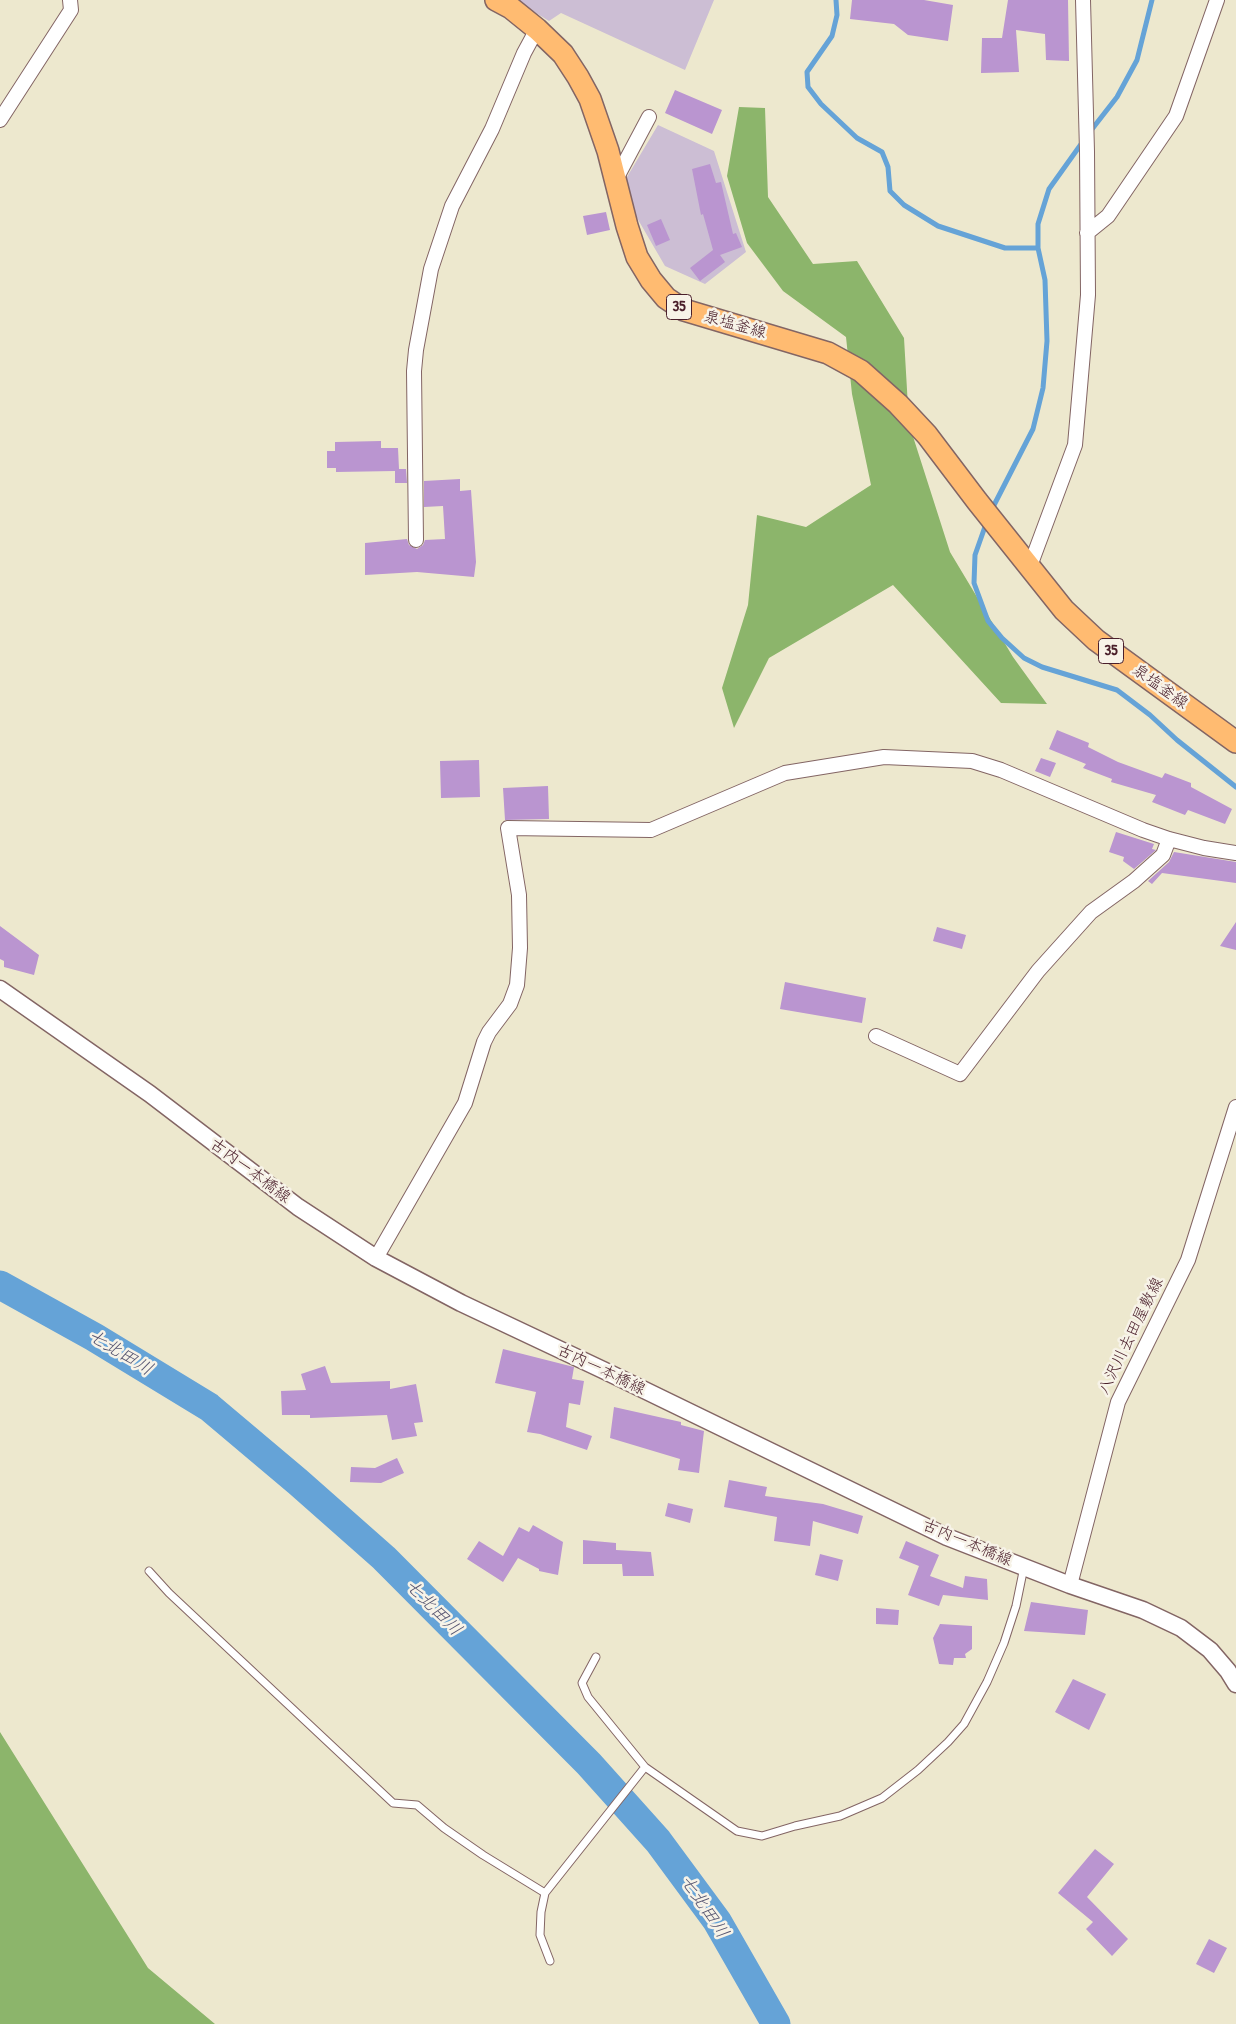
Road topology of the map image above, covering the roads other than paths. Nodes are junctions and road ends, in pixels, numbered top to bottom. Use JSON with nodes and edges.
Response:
{"nodes":[{"id":1,"x":70,"y":0,"type":"edge"},
{"id":2,"x":496,"y":0,"type":"edge"},
{"id":3,"x":1083,"y":0,"type":"edge"},
{"id":4,"x":1217,"y":0,"type":"edge"},
{"id":5,"x":537,"y":29,"type":"junction"},
{"id":6,"x":649,"y":117,"type":"dead end"},
{"id":7,"x":0,"y":120,"type":"edge"},
{"id":8,"x":616,"y":181,"type":"junction"},
{"id":9,"x":1087,"y":233,"type":"junction"},
{"id":10,"x":416,"y":540,"type":"dead end"},
{"id":11,"x":1030,"y":566,"type":"junction"},
{"id":12,"x":1236,"y":742,"type":"edge"},
{"id":13,"x":1169,"y":839,"type":"junction"},
{"id":14,"x":1236,"y":852,"type":"edge"},
{"id":15,"x":0,"y":988,"type":"edge"},
{"id":16,"x":876,"y":1036,"type":"dead end"},
{"id":17,"x":1236,"y":1107,"type":"edge"},
{"id":18,"x":376,"y":1258,"type":"junction"},
{"id":19,"x":1024,"y":1567,"type":"junction"},
{"id":20,"x":148,"y":1571,"type":"dead end"},
{"id":21,"x":1070,"y":1585,"type":"junction"},
{"id":22,"x":596,"y":1657,"type":"dead end"},
{"id":23,"x":1236,"y":1684,"type":"edge"},
{"id":24,"x":645,"y":1767,"type":"junction"},
{"id":25,"x":545,"y":1893,"type":"junction"},
{"id":26,"x":550,"y":1961,"type":"dead end"}],
"edges":[{"from":1,"to":7,"type":"street"},
{"from":2,"to":5,"type":"main road","name":"泉塩釜線","number":"35"},
{"from":3,"to":9,"type":"street"},
{"from":4,"to":9,"type":"street"},
{"from":5,"to":8,"type":"main road","name":"泉塩釜線","number":"35"},
{"from":5,"to":10,"type":"street"},
{"from":6,"to":8,"type":"street"},
{"from":8,"to":11,"type":"main road","name":"泉塩釜線","number":"35"},
{"from":9,"to":11,"type":"street"},
{"from":11,"to":12,"type":"main road","name":"泉塩釜線","number":"35"},
{"from":13,"to":14,"type":"street"},
{"from":13,"to":16,"type":"street"},
{"from":13,"to":18,"type":"street"},
{"from":15,"to":18,"type":"street","name":"古内一本橋線"},
{"from":17,"to":21,"type":"street","name":"八沢川去田屋敷線"},
{"from":18,"to":19,"type":"street","name":"古内一本橋線"},
{"from":19,"to":21,"type":"street","name":"古内一本橋線"},
{"from":19,"to":24,"type":"lane"},
{"from":20,"to":25,"type":"lane"},
{"from":21,"to":23,"type":"street","name":"古内一本橋線"},
{"from":22,"to":24,"type":"lane"},
{"from":24,"to":25,"type":"lane"},
{"from":25,"to":26,"type":"lane"}]}
